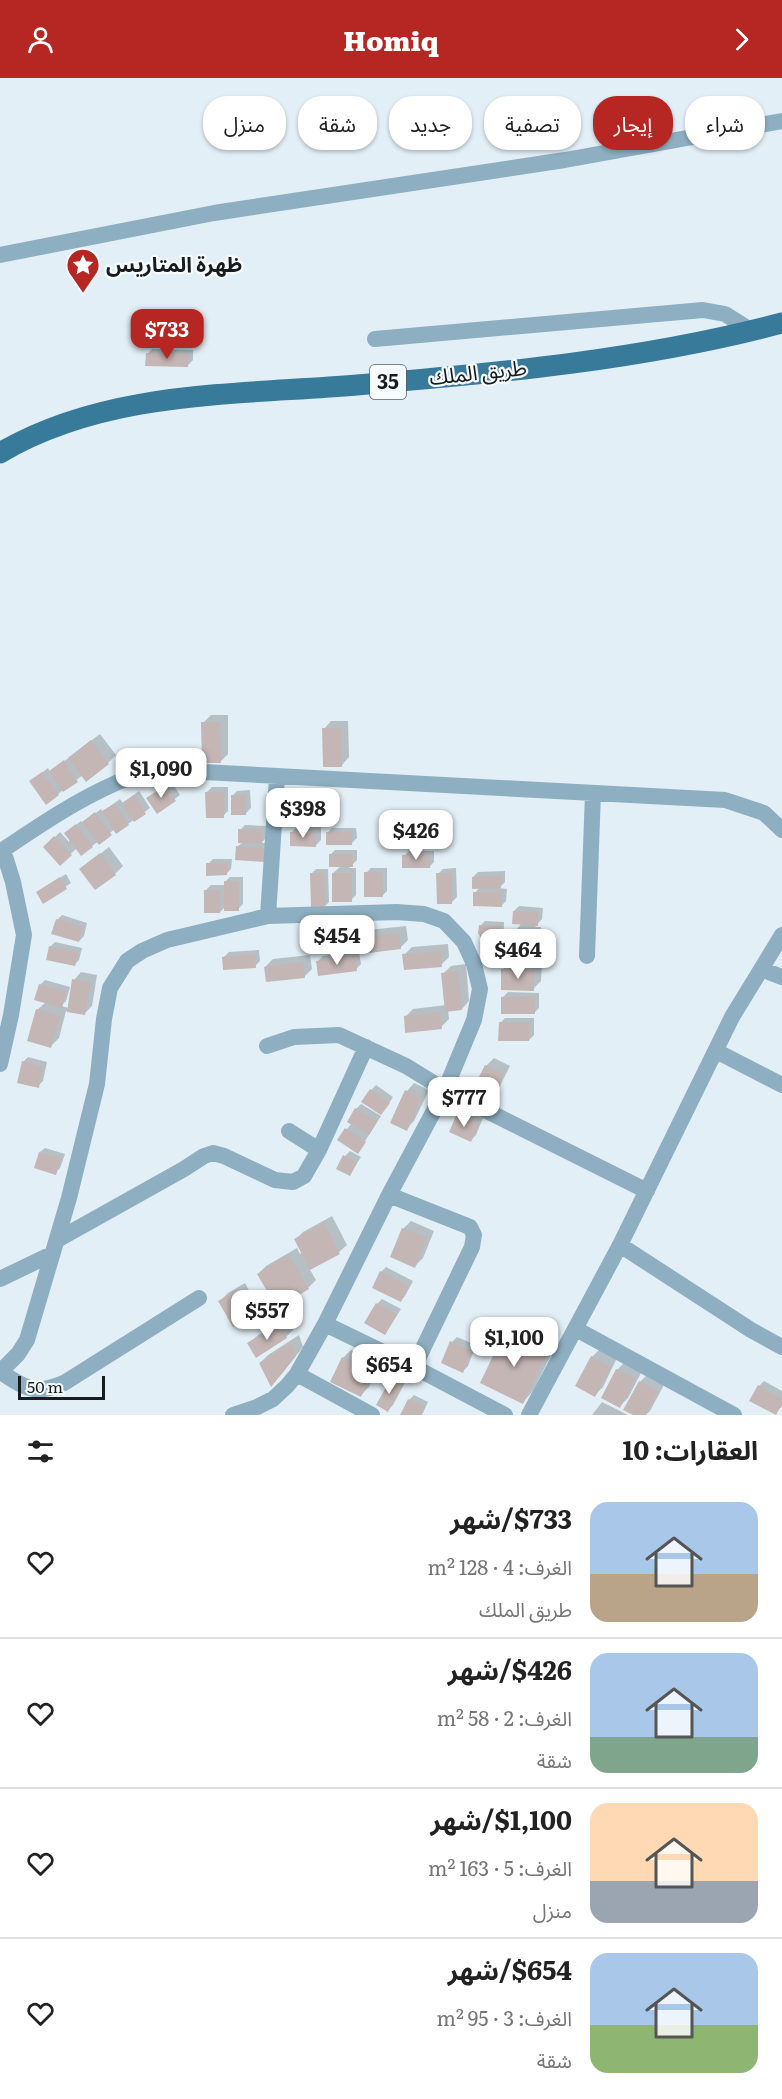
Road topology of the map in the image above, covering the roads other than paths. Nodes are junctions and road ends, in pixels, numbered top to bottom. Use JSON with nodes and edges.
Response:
{"nodes":[{"id":1,"x":782,"y":121,"type":"edge"},
{"id":2,"x":0,"y":255,"type":"edge"},
{"id":3,"x":782,"y":323,"type":"edge"},
{"id":4,"x":752,"y":331,"type":"junction"},
{"id":5,"x":375,"y":339,"type":"dead end"},
{"id":6,"x":0,"y":453,"type":"edge"},
{"id":7,"x":277,"y":777,"type":"junction"},
{"id":8,"x":593,"y":793,"type":"junction"},
{"id":9,"x":782,"y":830,"type":"edge"},
{"id":10,"x":1,"y":851,"type":"edge"},
{"id":11,"x":268,"y":916,"type":"junction"},
{"id":12,"x":782,"y":935,"type":"edge"},
{"id":13,"x":586,"y":956,"type":"dead end"},
{"id":14,"x":761,"y":969,"type":"junction"},
{"id":15,"x":782,"y":977,"type":"edge"},
{"id":16,"x":267,"y":1046,"type":"dead end"},
{"id":17,"x":366,"y":1047,"type":"junction"},
{"id":18,"x":716,"y":1051,"type":"junction"},
{"id":19,"x":0,"y":1064,"type":"edge"},
{"id":20,"x":782,"y":1085,"type":"edge"},
{"id":21,"x":445,"y":1090,"type":"junction"},
{"id":22,"x":289,"y":1131,"type":"dead end"},
{"id":23,"x":320,"y":1150,"type":"junction"},
{"id":24,"x":647,"y":1191,"type":"junction"},
{"id":25,"x":389,"y":1195,"type":"junction"},
{"id":26,"x":620,"y":1245,"type":"junction"},
{"id":27,"x":54,"y":1247,"type":"junction"},
{"id":28,"x":0,"y":1279,"type":"edge"},
{"id":29,"x":199,"y":1298,"type":"dead end"},
{"id":30,"x":325,"y":1324,"type":"junction"},
{"id":31,"x":576,"y":1329,"type":"junction"},
{"id":32,"x":782,"y":1347,"type":"edge"},
{"id":33,"x":414,"y":1367,"type":"junction"},
{"id":34,"x":0,"y":1372,"type":"edge"},
{"id":35,"x":297,"y":1374,"type":"junction"},
{"id":36,"x":233,"y":1415,"type":"edge"},
{"id":37,"x":372,"y":1415,"type":"edge"},
{"id":38,"x":505,"y":1415,"type":"edge"},
{"id":39,"x":529,"y":1415,"type":"edge"},
{"id":40,"x":734,"y":1415,"type":"edge"}],
"edges":[{"from":1,"to":2,"type":"street"},
{"from":3,"to":4,"type":"main road","name":"طريق الملك","number":"35"},
{"from":4,"to":5,"type":"street"},
{"from":4,"to":6,"type":"main road","name":"طريق الملك","number":"35"},
{"from":7,"to":8,"type":"street"},
{"from":7,"to":10,"type":"street"},
{"from":7,"to":11,"type":"street"},
{"from":8,"to":9,"type":"street"},
{"from":8,"to":13,"type":"street"},
{"from":10,"to":19,"type":"street"},
{"from":11,"to":21,"type":"street"},
{"from":11,"to":27,"type":"street"},
{"from":12,"to":14,"type":"street"},
{"from":14,"to":15,"type":"street"},
{"from":14,"to":18,"type":"street"},
{"from":16,"to":17,"type":"street"},
{"from":17,"to":21,"type":"street"},
{"from":17,"to":23,"type":"street"},
{"from":18,"to":20,"type":"street"},
{"from":18,"to":24,"type":"street"},
{"from":21,"to":24,"type":"street"},
{"from":21,"to":25,"type":"street"},
{"from":22,"to":23,"type":"street"},
{"from":23,"to":27,"type":"street"},
{"from":24,"to":26,"type":"street"},
{"from":25,"to":30,"type":"street"},
{"from":25,"to":33,"type":"street"},
{"from":26,"to":31,"type":"street"},
{"from":26,"to":32,"type":"street"},
{"from":27,"to":28,"type":"street"},
{"from":27,"to":34,"type":"street"},
{"from":29,"to":34,"type":"street"},
{"from":30,"to":33,"type":"street"},
{"from":30,"to":35,"type":"street"},
{"from":31,"to":39,"type":"street"},
{"from":31,"to":40,"type":"street"},
{"from":33,"to":38,"type":"street"},
{"from":35,"to":36,"type":"street"},
{"from":35,"to":37,"type":"street"}]}
